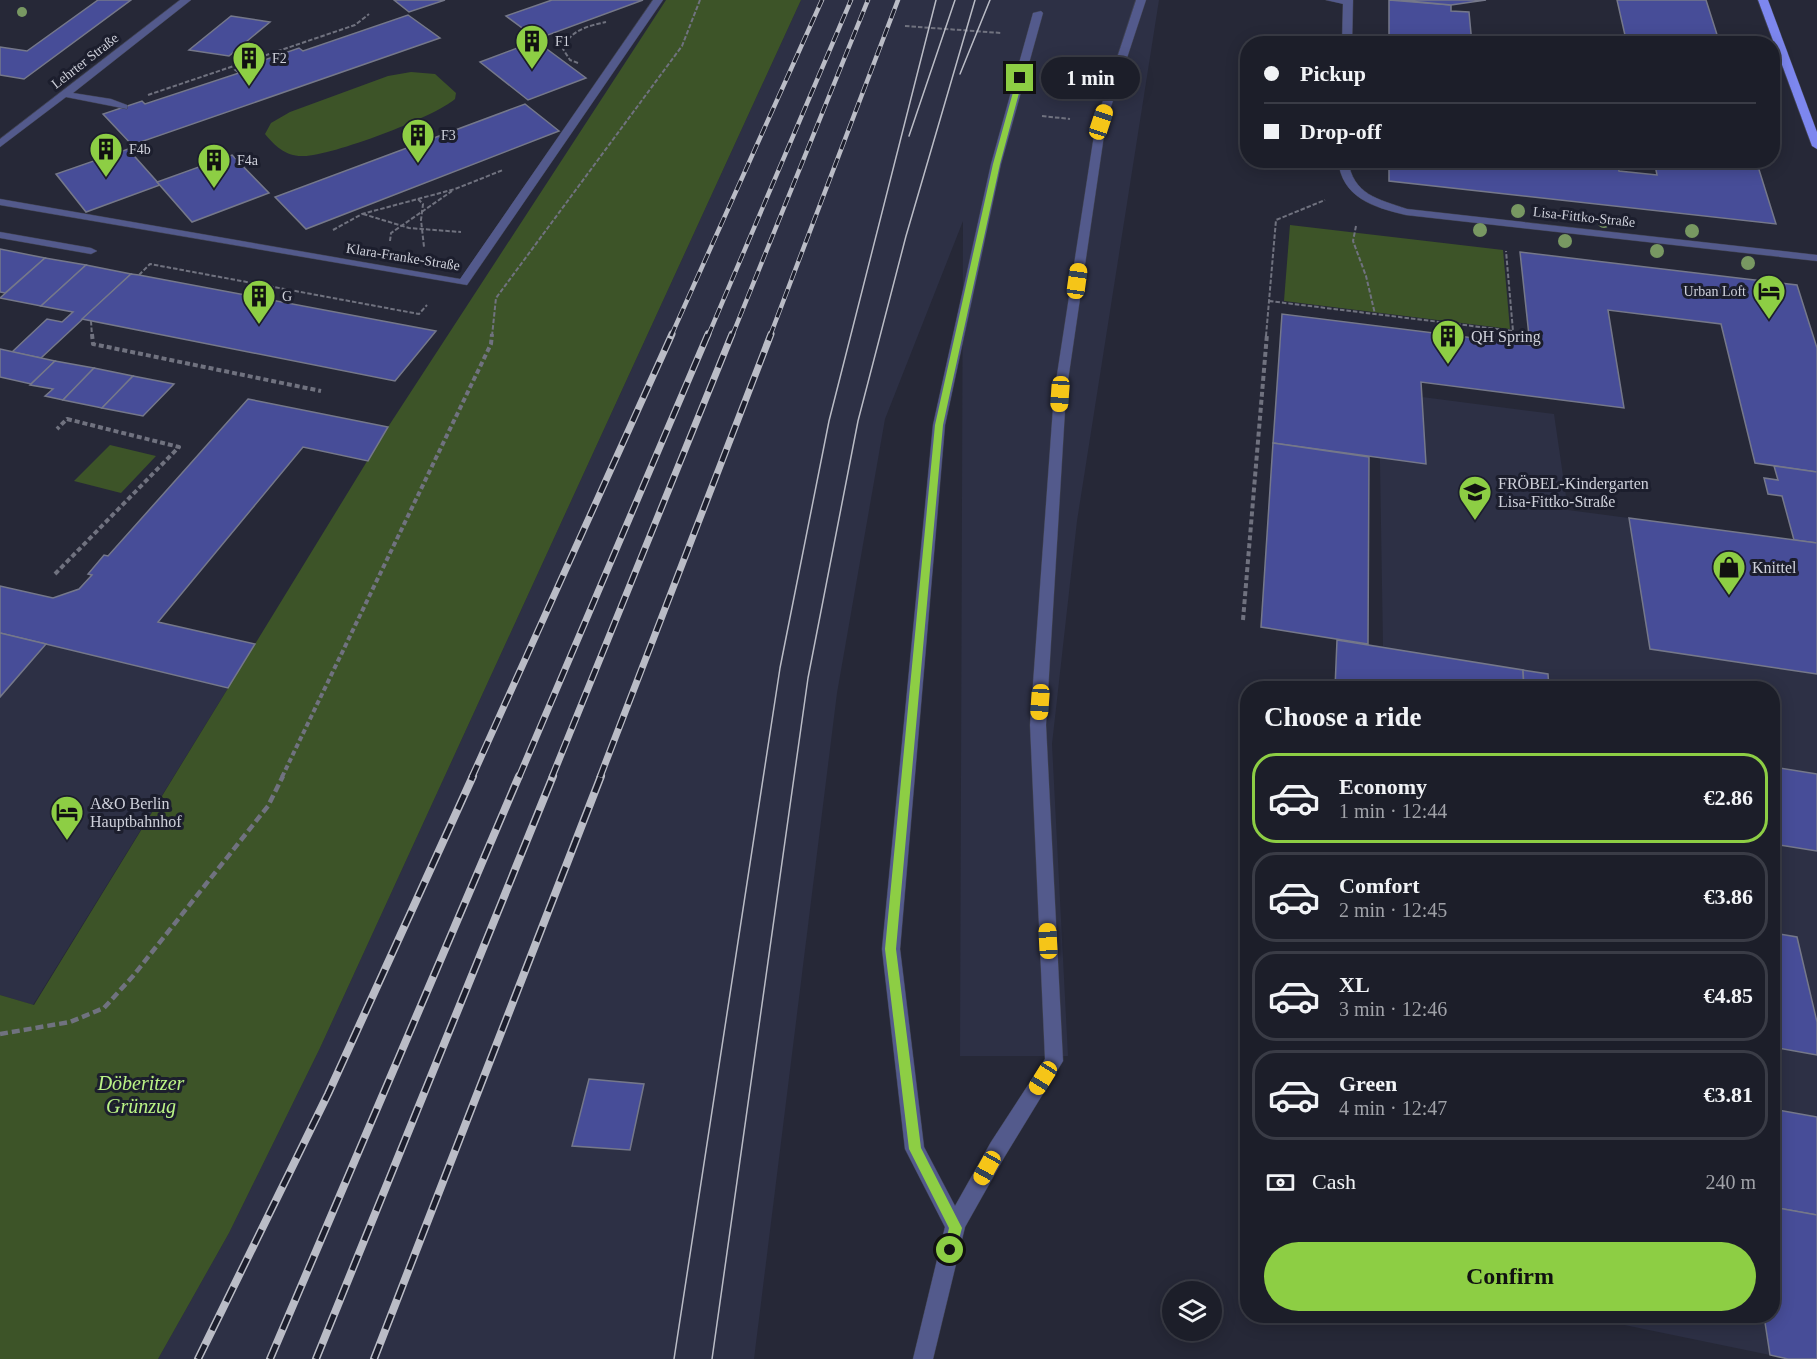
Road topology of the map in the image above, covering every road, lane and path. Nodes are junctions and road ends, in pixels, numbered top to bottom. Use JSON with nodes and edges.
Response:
{"nodes":[{"id":1,"x":186,"y":0,"type":"edge"},
{"id":2,"x":658,"y":0,"type":"edge"},
{"id":3,"x":700,"y":0,"type":"edge"},
{"id":4,"x":1141,"y":0,"type":"edge"},
{"id":5,"x":1330,"y":0,"type":"edge"},
{"id":6,"x":1763,"y":0,"type":"edge"},
{"id":7,"x":1348,"y":1,"type":"edge"},
{"id":8,"x":1038,"y":13,"type":"dead end"},
{"id":9,"x":369,"y":14,"type":"dead end"},
{"id":10,"x":1347,"y":36,"type":"edge"},
{"id":11,"x":1776,"y":36,"type":"edge"},
{"id":12,"x":1780,"y":46,"type":"edge"},
{"id":13,"x":64,"y":94,"type":"junction"},
{"id":14,"x":143,"y":96,"type":"dead end"},
{"id":15,"x":123,"y":107,"type":"dead end"},
{"id":16,"x":0,"y":144,"type":"edge"},
{"id":17,"x":1817,"y":146,"type":"edge"},
{"id":18,"x":555,"y":150,"type":"junction"},
{"id":19,"x":1343,"y":168,"type":"edge"},
{"id":20,"x":455,"y":189,"type":"junction"},
{"id":21,"x":1352,"y":189,"type":"junction"},
{"id":22,"x":418,"y":199,"type":"junction"},
{"id":23,"x":0,"y":202,"type":"edge"},
{"id":24,"x":362,"y":214,"type":"junction"},
{"id":25,"x":419,"y":214,"type":"junction"},
{"id":26,"x":1356,"y":222,"type":"dead end"},
{"id":27,"x":399,"y":226,"type":"junction"},
{"id":28,"x":424,"y":228,"type":"dead end"},
{"id":29,"x":0,"y":234,"type":"edge"},
{"id":30,"x":1506,"y":250,"type":"dead end"},
{"id":31,"x":91,"y":251,"type":"dead end"},
{"id":32,"x":286,"y":252,"type":"junction"},
{"id":33,"x":1817,"y":258,"type":"edge"},
{"id":34,"x":376,"y":268,"type":"junction"},
{"id":35,"x":231,"y":274,"type":"dead end"},
{"id":36,"x":139,"y":275,"type":"dead end"},
{"id":37,"x":226,"y":279,"type":"junction"},
{"id":38,"x":340,"y":294,"type":"dead end"},
{"id":39,"x":336,"y":299,"type":"junction"},
{"id":40,"x":1269,"y":301,"type":"junction"},
{"id":41,"x":428,"y":304,"type":"dead end"},
{"id":42,"x":1375,"y":314,"type":"junction"},
{"id":43,"x":91,"y":321,"type":"dead end"},
{"id":44,"x":321,"y":391,"type":"dead end"},
{"id":45,"x":57,"y":429,"type":"dead end"},
{"id":46,"x":55,"y":574,"type":"dead end"},
{"id":47,"x":1243,"y":620,"type":"dead end"},
{"id":48,"x":0,"y":1034,"type":"edge"},
{"id":49,"x":956,"y":1228,"type":"junction"},
{"id":50,"x":923,"y":1359,"type":"edge"}],
"edges":[{"from":1,"to":13,"type":"street","name":"Lehrter Straße"},
{"from":2,"to":18,"type":"street","name":"Klara-Franke-Straße"},
{"from":3,"to":48,"type":"path"},
{"from":4,"to":49,"type":"street"},
{"from":5,"to":7,"type":"street"},
{"from":6,"to":11,"type":"main road"},
{"from":7,"to":10,"type":"street"},
{"from":8,"to":49,"type":"street"},
{"from":9,"to":14,"type":"path"},
{"from":12,"to":17,"type":"main road"},
{"from":13,"to":15,"type":"street"},
{"from":13,"to":16,"type":"street","name":"Lehrter Straße"},
{"from":18,"to":20,"type":"path"},
{"from":18,"to":34,"type":"street","name":"Klara-Franke-Straße"},
{"from":19,"to":21,"type":"street"},
{"from":20,"to":22,"type":"path"},
{"from":20,"to":25,"type":"path"},
{"from":21,"to":33,"type":"street","name":"Lisa-Fittko-Straße"},
{"from":21,"to":40,"type":"path"},
{"from":22,"to":24,"type":"path"},
{"from":22,"to":25,"type":"path"},
{"from":23,"to":32,"type":"street","name":"Klara-Franke-Straße"},
{"from":24,"to":27,"type":"path"},
{"from":24,"to":32,"type":"path"},
{"from":25,"to":27,"type":"path"},
{"from":26,"to":42,"type":"path"},
{"from":27,"to":28,"type":"path"},
{"from":27,"to":34,"type":"path"},
{"from":29,"to":31,"type":"street"},
{"from":30,"to":42,"type":"path"},
{"from":32,"to":34,"type":"street","name":"Klara-Franke-Straße"},
{"from":35,"to":37,"type":"path"},
{"from":36,"to":37,"type":"path"},
{"from":37,"to":39,"type":"path"},
{"from":38,"to":39,"type":"path"},
{"from":39,"to":41,"type":"path"},
{"from":40,"to":42,"type":"path"},
{"from":40,"to":47,"type":"path"},
{"from":43,"to":44,"type":"path"},
{"from":45,"to":46,"type":"path"},
{"from":49,"to":50,"type":"street"}]}
